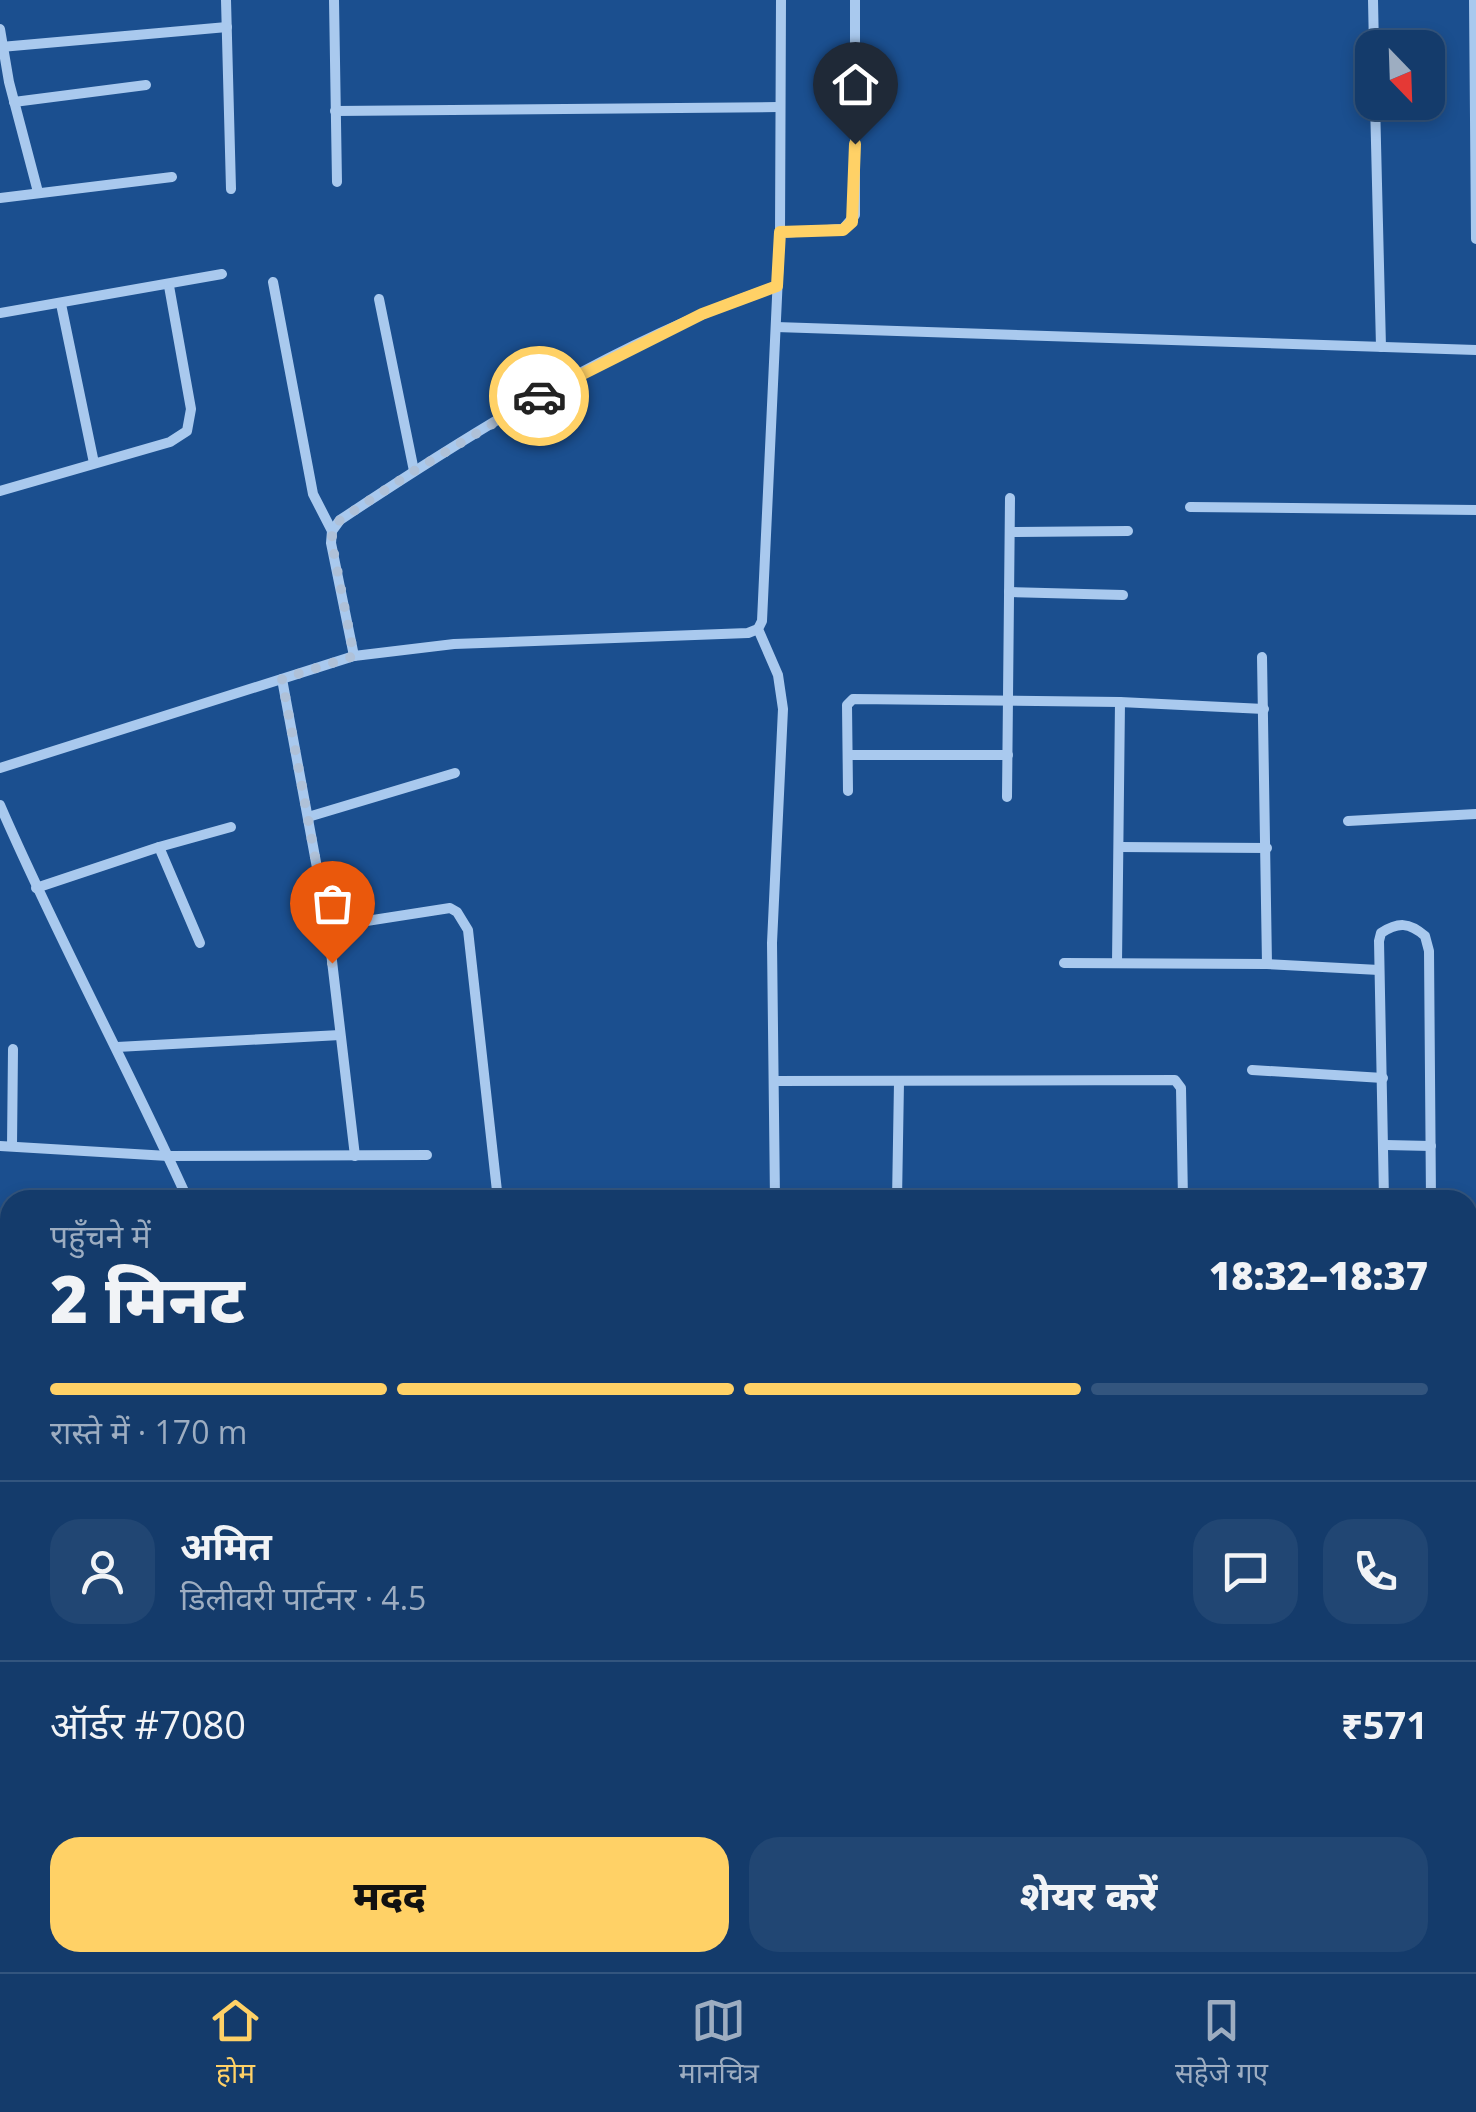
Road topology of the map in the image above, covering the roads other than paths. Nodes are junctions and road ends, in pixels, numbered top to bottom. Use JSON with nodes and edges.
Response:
{"nodes":[{"id":1,"x":226,"y":0,"type":"edge"},
{"id":2,"x":334,"y":0,"type":"edge"},
{"id":3,"x":781,"y":0,"type":"edge"},
{"id":4,"x":855,"y":0,"type":"edge"},
{"id":5,"x":1373,"y":0,"type":"edge"},
{"id":6,"x":1474,"y":0,"type":"edge"},
{"id":7,"x":227,"y":28,"type":"junction"},
{"id":8,"x":0,"y":29,"type":"edge"},
{"id":9,"x":1374,"y":30,"type":"edge"},
{"id":10,"x":1,"y":47,"type":"edge"},
{"id":11,"x":4,"y":82,"type":"edge"},
{"id":12,"x":146,"y":84,"type":"dead end"},
{"id":13,"x":14,"y":102,"type":"junction"},
{"id":14,"x":778,"y":106,"type":"junction"},
{"id":15,"x":336,"y":111,"type":"junction"},
{"id":16,"x":1376,"y":120,"type":"edge"},
{"id":17,"x":172,"y":176,"type":"dead end"},
{"id":18,"x":336,"y":182,"type":"dead end"},
{"id":19,"x":231,"y":190,"type":"dead end"},
{"id":20,"x":38,"y":192,"type":"junction"},
{"id":21,"x":0,"y":198,"type":"edge"},
{"id":22,"x":780,"y":232,"type":"junction"},
{"id":23,"x":1476,"y":239,"type":"edge"},
{"id":24,"x":222,"y":274,"type":"dead end"},
{"id":25,"x":273,"y":282,"type":"dead end"},
{"id":26,"x":168,"y":286,"type":"junction"},
{"id":27,"x":777,"y":286,"type":"junction"},
{"id":28,"x":379,"y":299,"type":"dead end"},
{"id":29,"x":61,"y":304,"type":"junction"},
{"id":30,"x":0,"y":313,"type":"edge"},
{"id":31,"x":776,"y":327,"type":"junction"},
{"id":32,"x":1381,"y":347,"type":"junction"},
{"id":33,"x":1476,"y":350,"type":"edge"},
{"id":34,"x":94,"y":463,"type":"junction"},
{"id":35,"x":414,"y":471,"type":"junction"},
{"id":36,"x":0,"y":491,"type":"edge"},
{"id":37,"x":1010,"y":498,"type":"dead end"},
{"id":38,"x":1190,"y":507,"type":"dead end"},
{"id":39,"x":1476,"y":510,"type":"edge"},
{"id":40,"x":332,"y":531,"type":"junction"},
{"id":41,"x":1128,"y":531,"type":"dead end"},
{"id":42,"x":1010,"y":532,"type":"junction"},
{"id":43,"x":1009,"y":592,"type":"junction"},
{"id":44,"x":1123,"y":595,"type":"dead end"},
{"id":45,"x":758,"y":629,"type":"junction"},
{"id":46,"x":354,"y":656,"type":"junction"},
{"id":47,"x":1262,"y":657,"type":"dead end"},
{"id":48,"x":282,"y":679,"type":"junction"},
{"id":49,"x":1008,"y":700,"type":"junction"},
{"id":50,"x":1120,"y":702,"type":"junction"},
{"id":51,"x":1264,"y":709,"type":"junction"},
{"id":52,"x":848,"y":755,"type":"junction"},
{"id":53,"x":1008,"y":755,"type":"junction"},
{"id":54,"x":0,"y":768,"type":"edge"},
{"id":55,"x":455,"y":773,"type":"dead end"},
{"id":56,"x":848,"y":790,"type":"dead end"},
{"id":57,"x":1007,"y":796,"type":"dead end"},
{"id":58,"x":0,"y":805,"type":"edge"},
{"id":59,"x":1476,"y":814,"type":"edge"},
{"id":60,"x":308,"y":817,"type":"junction"},
{"id":61,"x":1348,"y":821,"type":"dead end"},
{"id":62,"x":230,"y":827,"type":"dead end"},
{"id":63,"x":1120,"y":846,"type":"junction"},
{"id":64,"x":159,"y":847,"type":"junction"},
{"id":65,"x":1267,"y":848,"type":"junction"},
{"id":66,"x":36,"y":888,"type":"junction"},
{"id":67,"x":328,"y":927,"type":"junction"},
{"id":68,"x":200,"y":942,"type":"dead end"},
{"id":69,"x":1064,"y":963,"type":"dead end"},
{"id":70,"x":1118,"y":963,"type":"junction"},
{"id":71,"x":1267,"y":964,"type":"junction"},
{"id":72,"x":1379,"y":970,"type":"junction"},
{"id":73,"x":340,"y":1036,"type":"junction"},
{"id":74,"x":117,"y":1047,"type":"junction"},
{"id":75,"x":14,"y":1049,"type":"dead end"},
{"id":76,"x":1252,"y":1070,"type":"dead end"},
{"id":77,"x":1383,"y":1078,"type":"junction"},
{"id":78,"x":775,"y":1081,"type":"junction"},
{"id":79,"x":899,"y":1082,"type":"junction"},
{"id":80,"x":6,"y":1146,"type":"edge"},
{"id":81,"x":1386,"y":1146,"type":"junction"},
{"id":82,"x":1431,"y":1146,"type":"junction"},
{"id":83,"x":426,"y":1154,"type":"dead end"},
{"id":84,"x":168,"y":1156,"type":"junction"},
{"id":85,"x":355,"y":1156,"type":"junction"},
{"id":86,"x":183,"y":1190,"type":"edge"},
{"id":87,"x":497,"y":1190,"type":"edge"},
{"id":88,"x":775,"y":1190,"type":"edge"},
{"id":89,"x":897,"y":1190,"type":"edge"},
{"id":90,"x":1183,"y":1190,"type":"edge"},
{"id":91,"x":1384,"y":1190,"type":"edge"},
{"id":92,"x":1431,"y":1190,"type":"edge"}],
"edges":[{"from":1,"to":7,"type":"street"},
{"from":2,"to":15,"type":"street"},
{"from":3,"to":14,"type":"street"},
{"from":4,"to":22,"type":"street"},
{"from":5,"to":9,"type":"street"},
{"from":6,"to":23,"type":"street"},
{"from":7,"to":10,"type":"street"},
{"from":7,"to":19,"type":"street"},
{"from":8,"to":10,"type":"street"},
{"from":10,"to":11,"type":"street"},
{"from":11,"to":13,"type":"street"},
{"from":12,"to":13,"type":"street"},
{"from":13,"to":20,"type":"street"},
{"from":14,"to":15,"type":"street"},
{"from":14,"to":22,"type":"street"},
{"from":15,"to":18,"type":"street"},
{"from":16,"to":32,"type":"street"},
{"from":17,"to":20,"type":"street"},
{"from":20,"to":21,"type":"street"},
{"from":22,"to":27,"type":"street"},
{"from":24,"to":26,"type":"street"},
{"from":25,"to":40,"type":"street"},
{"from":26,"to":29,"type":"street"},
{"from":26,"to":34,"type":"street"},
{"from":27,"to":31,"type":"street"},
{"from":27,"to":35,"type":"street"},
{"from":28,"to":35,"type":"street"},
{"from":29,"to":30,"type":"street"},
{"from":29,"to":34,"type":"street"},
{"from":31,"to":32,"type":"street"},
{"from":31,"to":45,"type":"street"},
{"from":32,"to":33,"type":"street"},
{"from":34,"to":36,"type":"street"},
{"from":35,"to":40,"type":"street"},
{"from":37,"to":42,"type":"street"},
{"from":38,"to":39,"type":"street"},
{"from":40,"to":46,"type":"street"},
{"from":41,"to":42,"type":"street"},
{"from":42,"to":43,"type":"street"},
{"from":43,"to":44,"type":"street"},
{"from":43,"to":49,"type":"street"},
{"from":45,"to":46,"type":"street"},
{"from":45,"to":78,"type":"street"},
{"from":46,"to":48,"type":"street"},
{"from":47,"to":51,"type":"street"},
{"from":48,"to":54,"type":"street"},
{"from":48,"to":60,"type":"street"},
{"from":49,"to":50,"type":"street"},
{"from":49,"to":52,"type":"street"},
{"from":49,"to":53,"type":"street"},
{"from":50,"to":51,"type":"street"},
{"from":50,"to":63,"type":"street"},
{"from":51,"to":65,"type":"street"},
{"from":52,"to":53,"type":"street"},
{"from":52,"to":56,"type":"street"},
{"from":53,"to":57,"type":"street"},
{"from":55,"to":60,"type":"street"},
{"from":58,"to":66,"type":"street"},
{"from":59,"to":61,"type":"street"},
{"from":60,"to":67,"type":"street"},
{"from":62,"to":64,"type":"street"},
{"from":63,"to":65,"type":"street"},
{"from":63,"to":70,"type":"street"},
{"from":64,"to":66,"type":"street"},
{"from":64,"to":68,"type":"street"},
{"from":65,"to":71,"type":"street"},
{"from":66,"to":74,"type":"street"},
{"from":67,"to":73,"type":"street"},
{"from":67,"to":87,"type":"street"},
{"from":69,"to":70,"type":"street"},
{"from":70,"to":71,"type":"street"},
{"from":71,"to":72,"type":"street"},
{"from":72,"to":77,"type":"street"},
{"from":72,"to":82,"type":"street"},
{"from":73,"to":74,"type":"street"},
{"from":73,"to":85,"type":"street"},
{"from":74,"to":84,"type":"street"},
{"from":75,"to":80,"type":"street"},
{"from":76,"to":77,"type":"street"},
{"from":77,"to":81,"type":"street"},
{"from":78,"to":79,"type":"street"},
{"from":78,"to":88,"type":"street"},
{"from":79,"to":89,"type":"street"},
{"from":79,"to":90,"type":"street"},
{"from":80,"to":84,"type":"street"},
{"from":81,"to":82,"type":"street"},
{"from":81,"to":91,"type":"street"},
{"from":82,"to":92,"type":"street"},
{"from":83,"to":85,"type":"street"},
{"from":84,"to":85,"type":"street"},
{"from":84,"to":86,"type":"street"}]}
